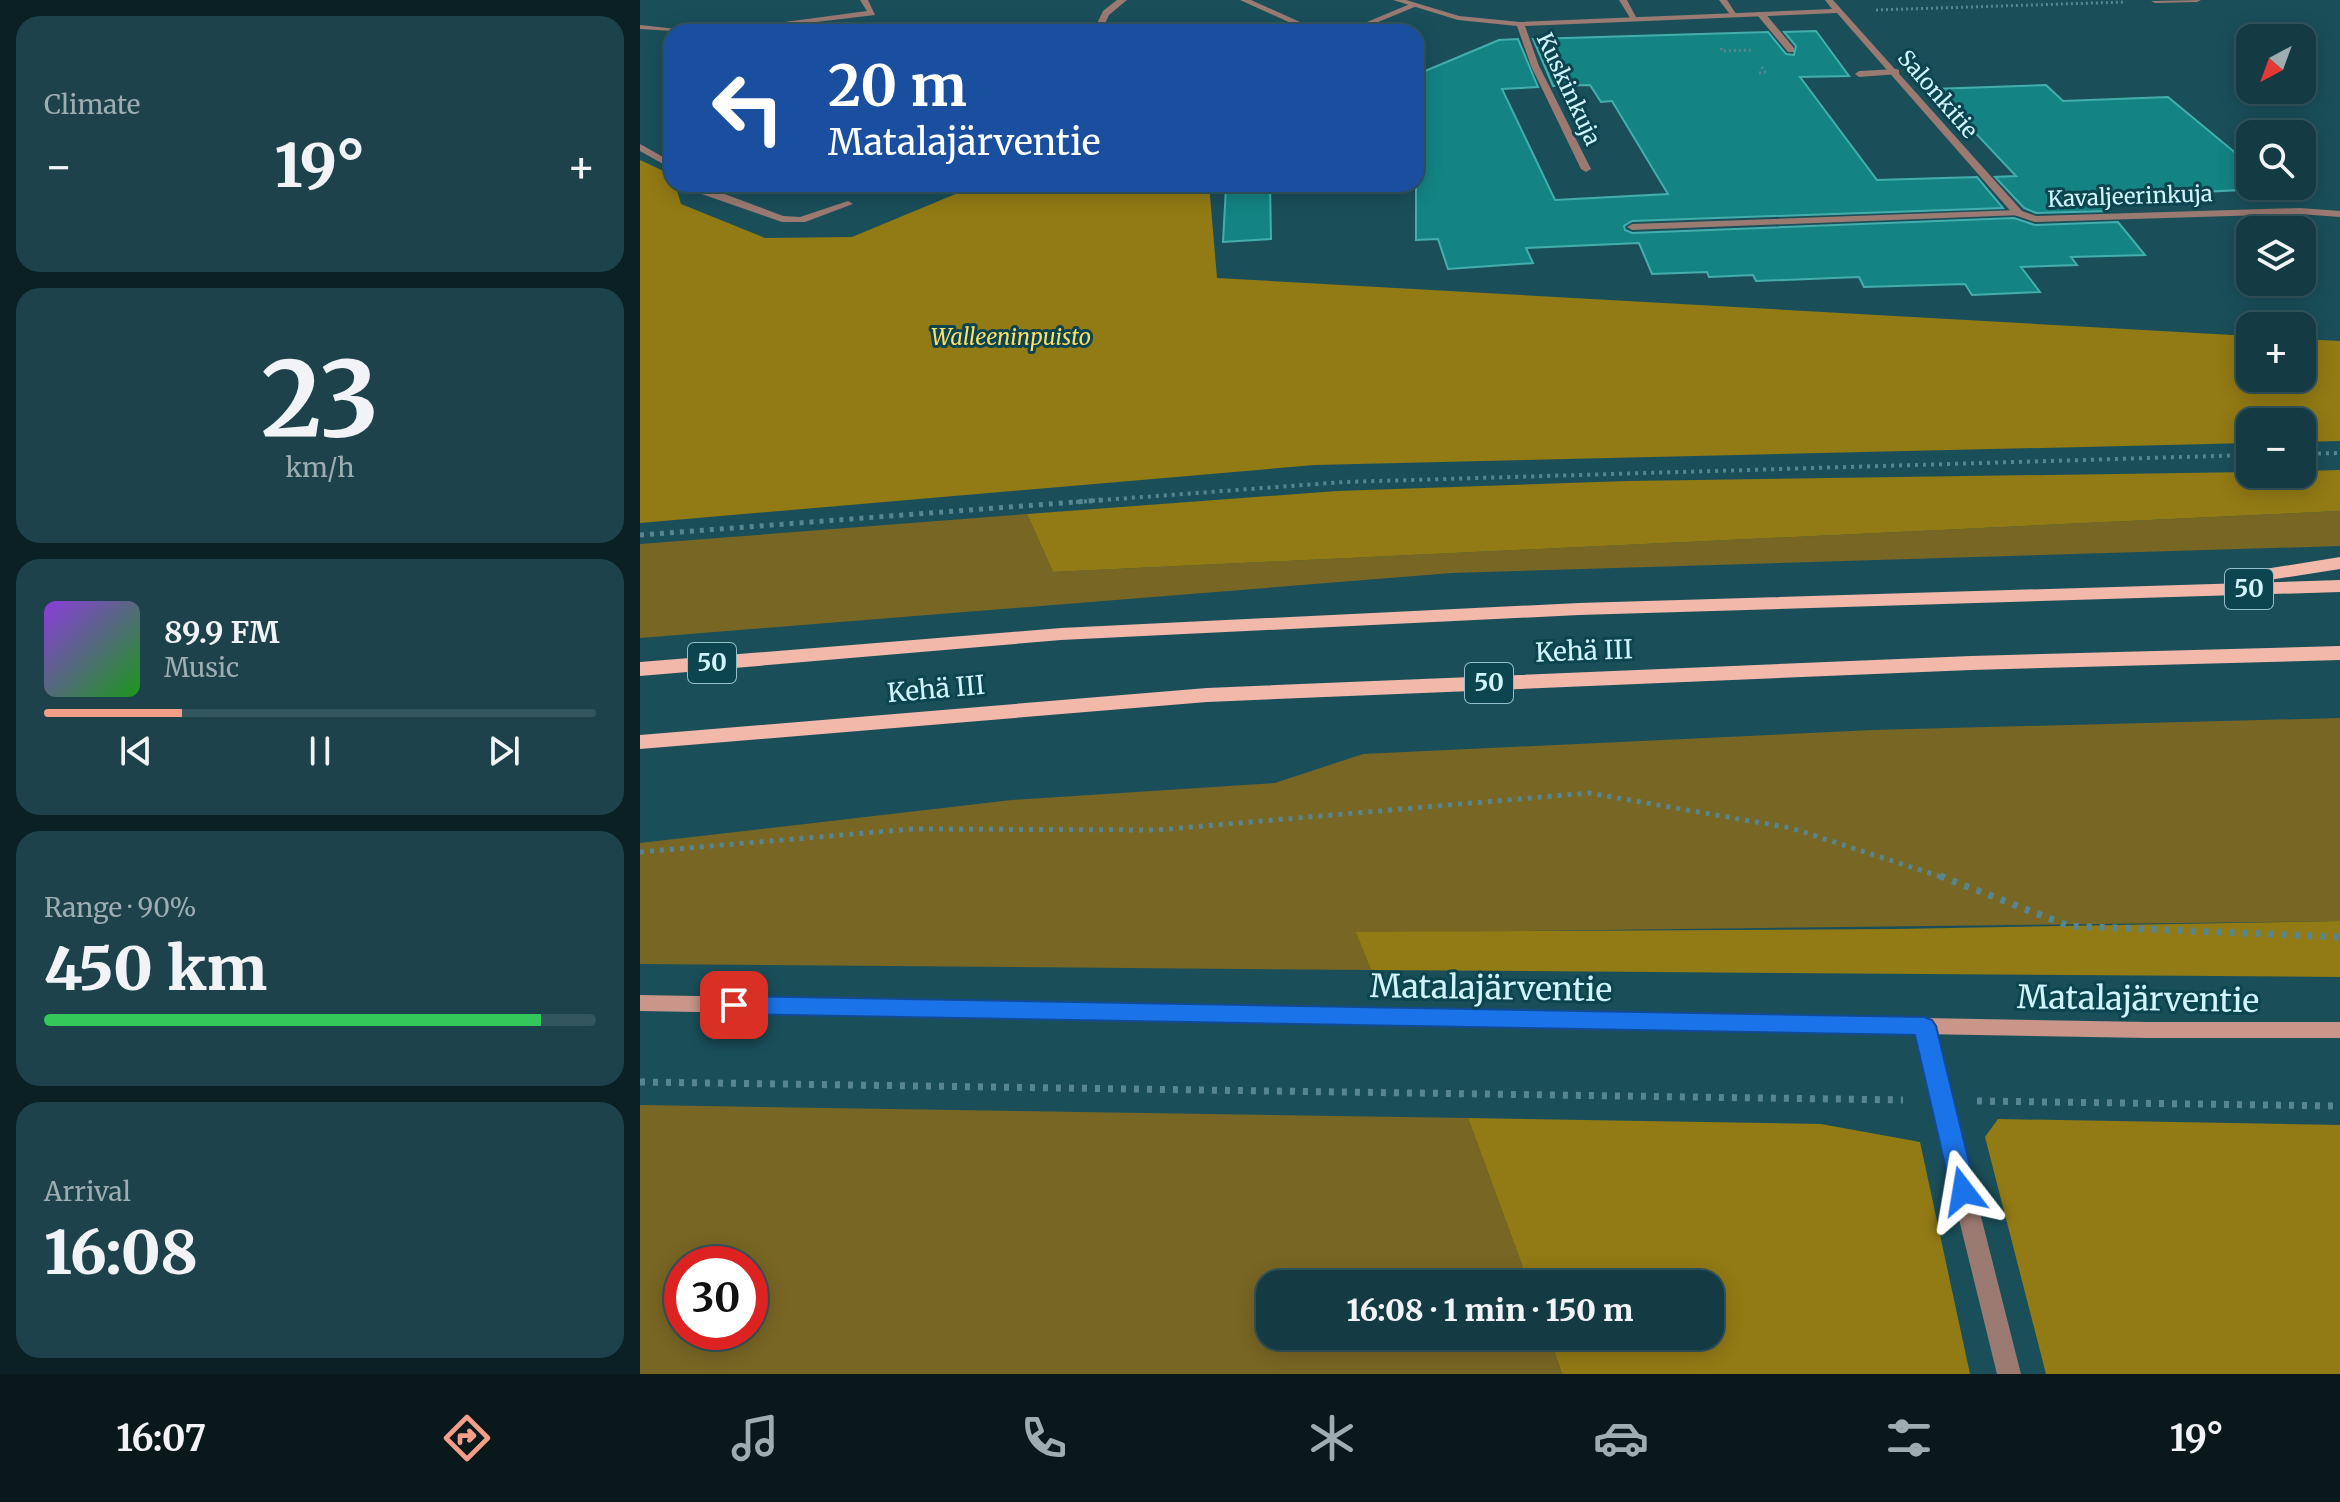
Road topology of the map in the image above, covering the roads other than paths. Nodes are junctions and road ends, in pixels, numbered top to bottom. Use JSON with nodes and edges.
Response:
{"nodes":[{"id":1,"x":864,"y":0,"type":"edge"},
{"id":2,"x":1123,"y":0,"type":"edge"},
{"id":3,"x":1244,"y":0,"type":"edge"},
{"id":4,"x":1397,"y":0,"type":"edge"},
{"id":5,"x":1623,"y":0,"type":"edge"},
{"id":6,"x":1723,"y":0,"type":"edge"},
{"id":7,"x":1829,"y":0,"type":"edge"},
{"id":8,"x":2197,"y":0,"type":"edge"},
{"id":9,"x":2155,"y":1,"type":"edge"},
{"id":10,"x":1413,"y":6,"type":"junction"},
{"id":11,"x":1838,"y":11,"type":"junction"},
{"id":12,"x":1761,"y":14,"type":"junction"},
{"id":13,"x":1735,"y":15,"type":"junction"},
{"id":14,"x":1635,"y":19,"type":"junction"},
{"id":15,"x":1296,"y":22,"type":"dead end"},
{"id":16,"x":780,"y":24,"type":"edge"},
{"id":17,"x":1099,"y":24,"type":"edge"},
{"id":18,"x":1367,"y":24,"type":"edge"},
{"id":19,"x":1520,"y":24,"type":"junction"},
{"id":20,"x":640,"y":27,"type":"edge"},
{"id":21,"x":664,"y":30,"type":"edge"},
{"id":22,"x":1791,"y":50,"type":"dead end"},
{"id":23,"x":1896,"y":72,"type":"junction"},
{"id":24,"x":1859,"y":74,"type":"dead end"},
{"id":25,"x":640,"y":147,"type":"edge"},
{"id":26,"x":664,"y":161,"type":"edge"},
{"id":27,"x":1586,"y":169,"type":"dead end"},
{"id":28,"x":706,"y":192,"type":"edge"},
{"id":29,"x":848,"y":204,"type":"dead end"},
{"id":30,"x":2018,"y":213,"type":"junction"},
{"id":31,"x":2340,"y":214,"type":"edge"},
{"id":32,"x":1632,"y":227,"type":"dead end"},
{"id":33,"x":2340,"y":563,"type":"edge"},
{"id":34,"x":2340,"y":586,"type":"edge"},
{"id":35,"x":2159,"y":592,"type":"junction"},
{"id":36,"x":2340,"y":653,"type":"edge"},
{"id":37,"x":640,"y":669,"type":"edge"},
{"id":38,"x":640,"y":742,"type":"edge"},
{"id":39,"x":640,"y":1003,"type":"edge"},
{"id":40,"x":1924,"y":1026,"type":"junction"},
{"id":41,"x":2340,"y":1030,"type":"edge"},
{"id":42,"x":2009,"y":1374,"type":"edge"}],
"edges":[{"from":1,"to":16,"type":"street"},
{"from":2,"to":17,"type":"street"},
{"from":3,"to":15,"type":"street"},
{"from":4,"to":10,"type":"street"},
{"from":5,"to":14,"type":"street"},
{"from":6,"to":13,"type":"street"},
{"from":7,"to":11,"type":"street","name":"Salonkitie"},
{"from":8,"to":9,"type":"street"},
{"from":10,"to":18,"type":"street"},
{"from":10,"to":19,"type":"street"},
{"from":11,"to":12,"type":"street"},
{"from":11,"to":23,"type":"street","name":"Salonkitie"},
{"from":12,"to":13,"type":"street"},
{"from":12,"to":22,"type":"street"},
{"from":13,"to":14,"type":"street"},
{"from":14,"to":19,"type":"street"},
{"from":19,"to":27,"type":"street","name":"Kuskinkuja"},
{"from":20,"to":21,"type":"street"},
{"from":23,"to":24,"type":"street"},
{"from":23,"to":30,"type":"street","name":"Salonkitie"},
{"from":25,"to":26,"type":"street"},
{"from":28,"to":29,"type":"street"},
{"from":30,"to":31,"type":"street","name":"Kavaljeerinkuja"},
{"from":30,"to":32,"type":"street","name":"Kavaljeerinkuja"},
{"from":33,"to":35,"type":"highway"},
{"from":34,"to":35,"type":"highway","name":"Kehä III","number":"50"},
{"from":35,"to":37,"type":"highway","name":"Kehä III","number":"50"},
{"from":36,"to":38,"type":"highway","name":"Kehä III","number":"50"},
{"from":39,"to":40,"type":"main road","name":"Matalajärventie"},
{"from":40,"to":41,"type":"main road","name":"Matalajärventie"},
{"from":40,"to":42,"type":"street"}]}
